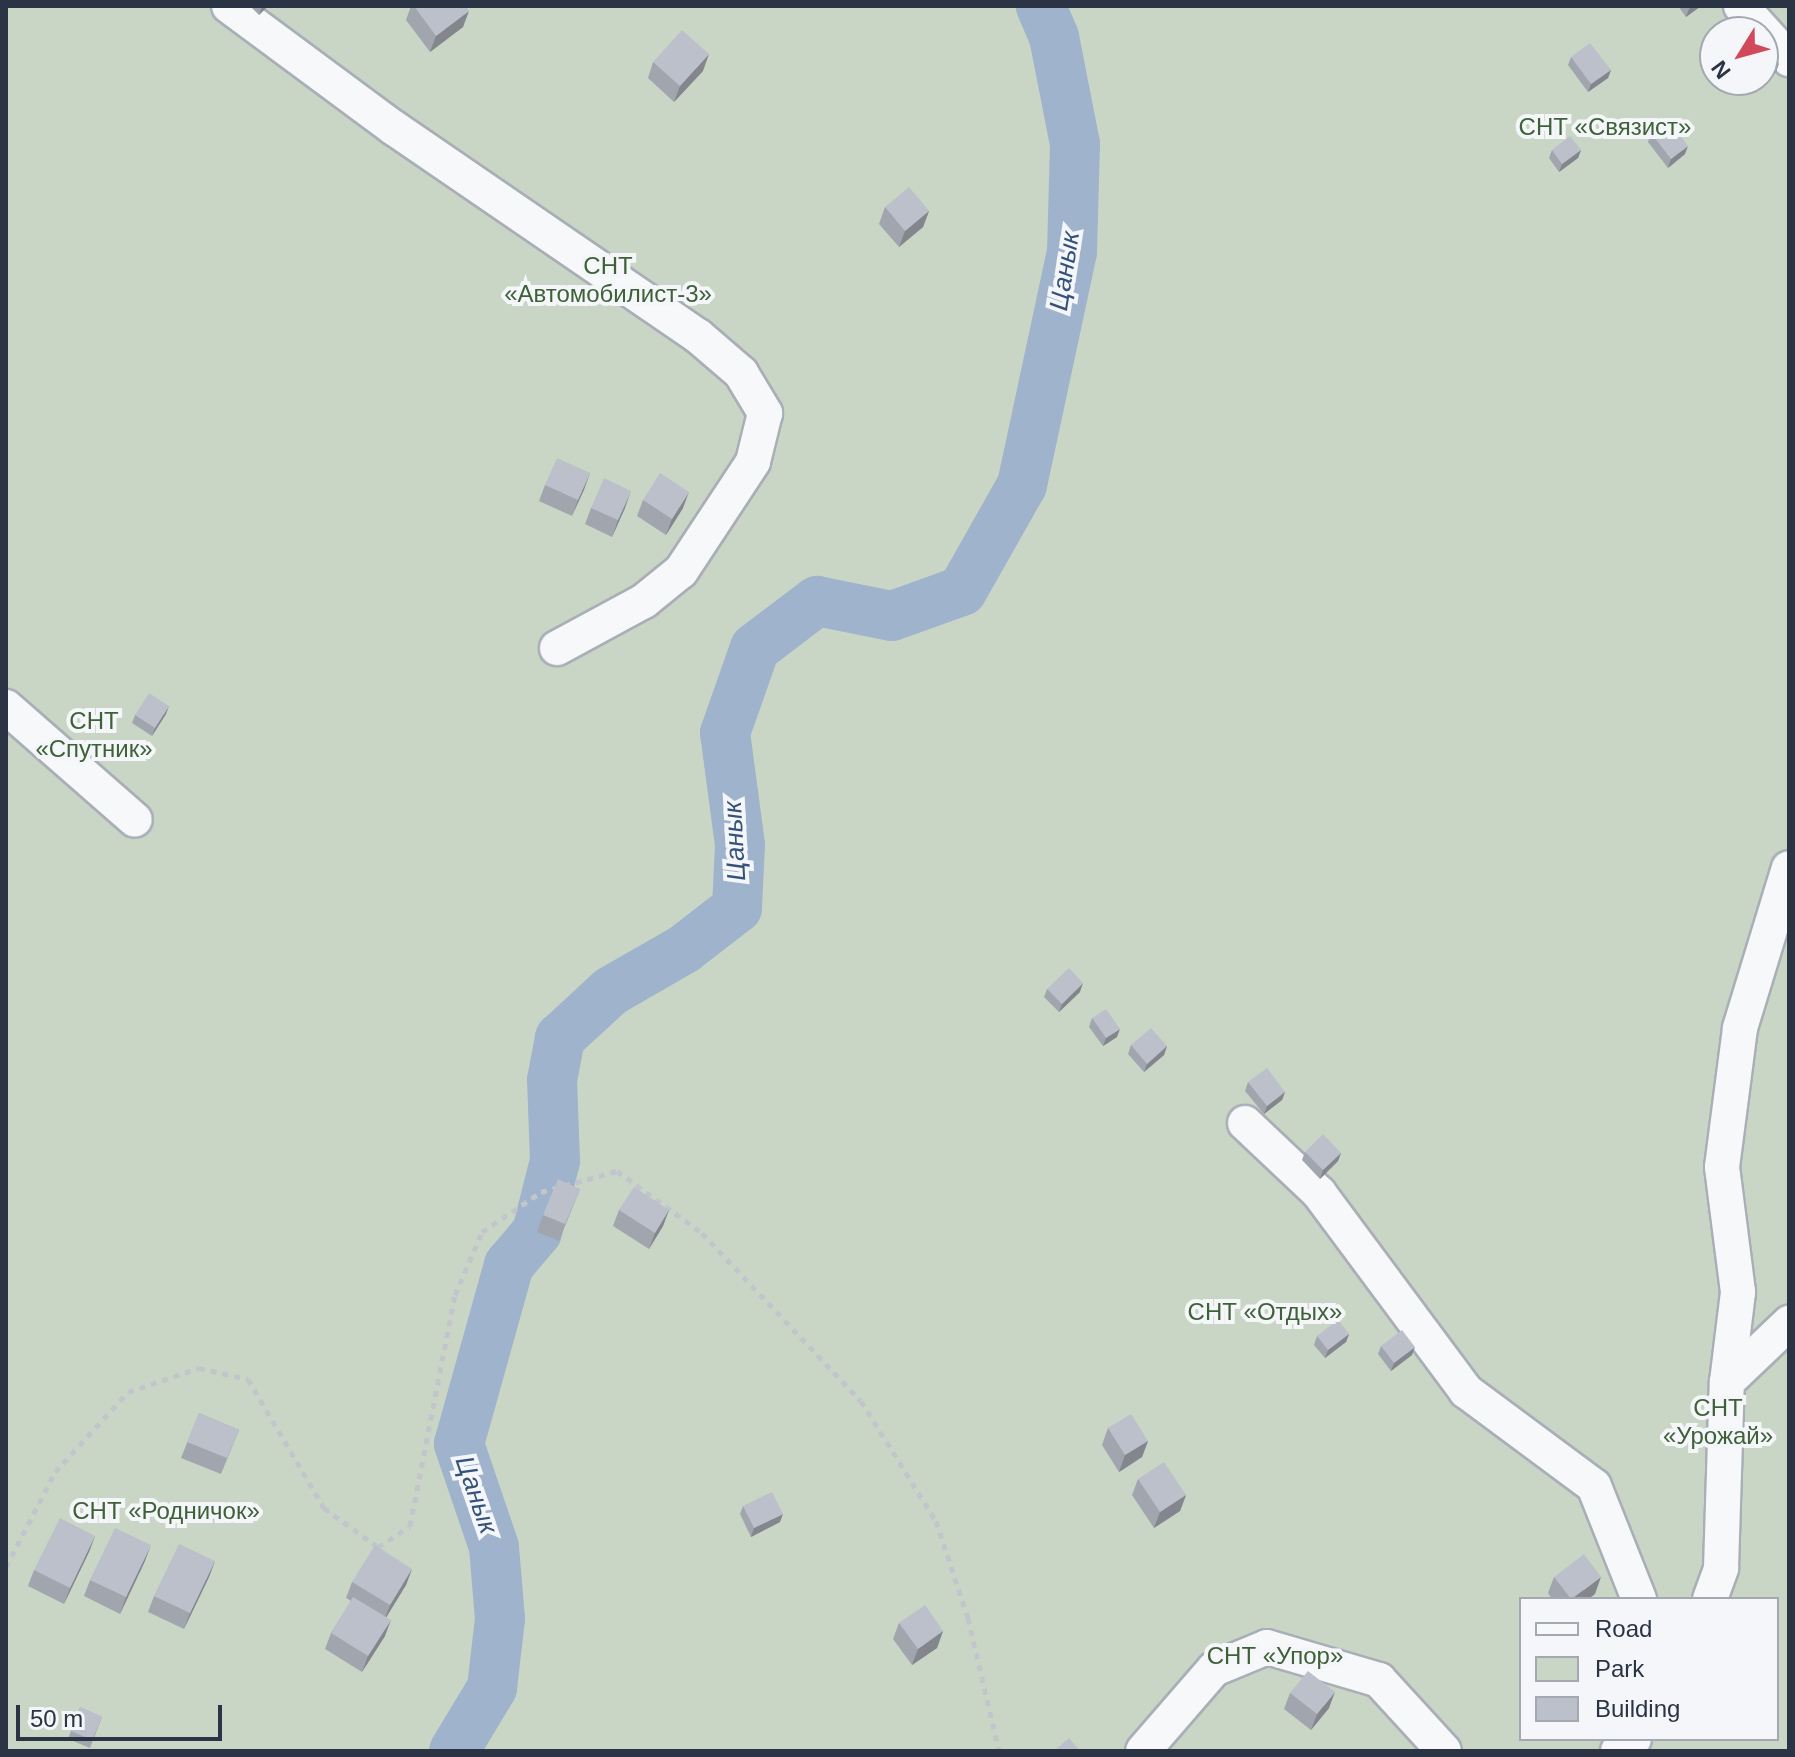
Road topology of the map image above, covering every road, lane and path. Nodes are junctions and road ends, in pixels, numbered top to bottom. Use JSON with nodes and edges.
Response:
{"nodes":[{"id":1,"x":229,"y":6,"type":"edge"},
{"id":2,"x":1741,"y":6,"type":"edge"},
{"id":3,"x":1789,"y":59,"type":"edge"},
{"id":4,"x":557,"y":648,"type":"dead end"},
{"id":5,"x":6,"y":707,"type":"edge"},
{"id":6,"x":135,"y":820,"type":"dead end"},
{"id":7,"x":1789,"y":868,"type":"edge"},
{"id":8,"x":1245,"y":1123,"type":"dead end"},
{"id":9,"x":1789,"y":1323,"type":"edge"},
{"id":10,"x":1727,"y":1382,"type":"junction"},
{"id":11,"x":6,"y":1567,"type":"edge"},
{"id":12,"x":1638,"y":1597,"type":"edge"},
{"id":13,"x":1711,"y":1597,"type":"edge"},
{"id":14,"x":999,"y":1751,"type":"edge"},
{"id":15,"x":1143,"y":1751,"type":"edge"},
{"id":16,"x":1444,"y":1751,"type":"edge"}],
"edges":[{"from":1,"to":4,"type":"lane"},
{"from":2,"to":3,"type":"lane"},
{"from":5,"to":6,"type":"lane"},
{"from":7,"to":10,"type":"lane"},
{"from":8,"to":12,"type":"lane"},
{"from":9,"to":10,"type":"lane"},
{"from":10,"to":13,"type":"lane"},
{"from":11,"to":14,"type":"path"},
{"from":15,"to":16,"type":"lane"}]}
